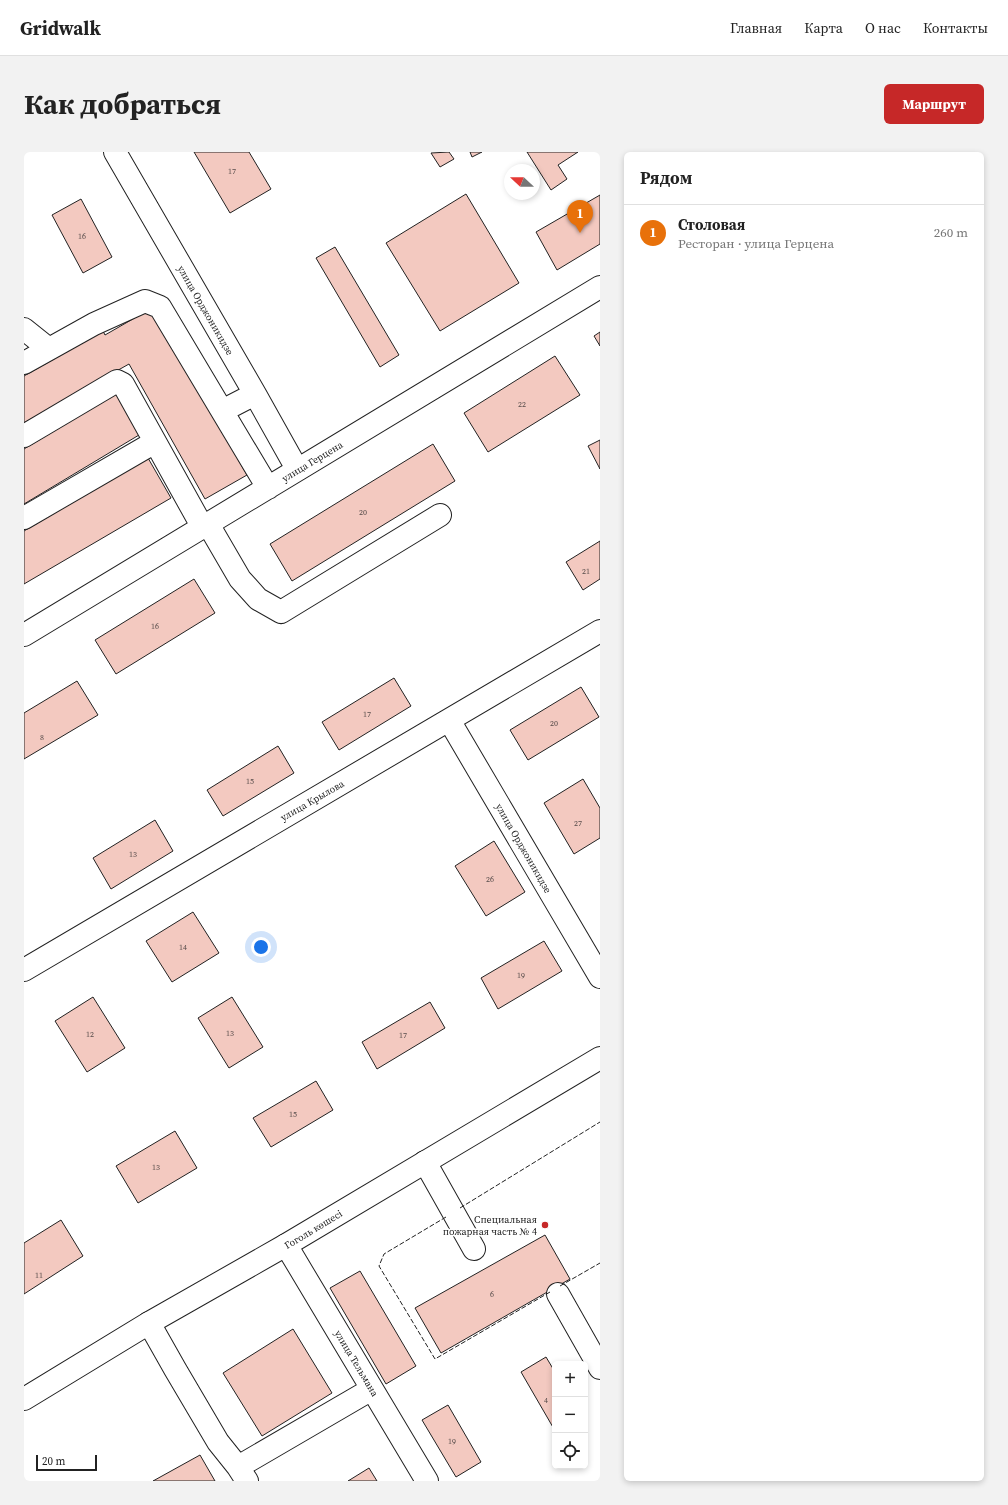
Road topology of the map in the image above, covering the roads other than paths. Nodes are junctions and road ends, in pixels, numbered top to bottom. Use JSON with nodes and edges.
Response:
{"nodes":[{"id":1,"x":115,"y":152,"type":"edge"},
{"id":2,"x":600,"y":287,"type":"edge"},
{"id":3,"x":24,"y":329,"type":"edge"},
{"id":4,"x":49,"y":349,"type":"junction"},
{"id":5,"x":24,"y":363,"type":"edge"},
{"id":6,"x":255,"y":394,"type":"junction"},
{"id":7,"x":222,"y":412,"type":"junction"},
{"id":8,"x":24,"y":436,"type":"edge"},
{"id":9,"x":155,"y":442,"type":"junction"},
{"id":10,"x":297,"y":469,"type":"junction"},
{"id":11,"x":268,"y":488,"type":"junction"},
{"id":12,"x":440,"y":515,"type":"dead end"},
{"id":13,"x":24,"y":518,"type":"edge"},
{"id":14,"x":205,"y":526,"type":"junction"},
{"id":15,"x":600,"y":631,"type":"edge"},
{"id":16,"x":24,"y":636,"type":"edge"},
{"id":17,"x":449,"y":720,"type":"junction"},
{"id":18,"x":24,"y":970,"type":"edge"},
{"id":19,"x":600,"y":977,"type":"edge"},
{"id":20,"x":600,"y":1058,"type":"edge"},
{"id":21,"x":425,"y":1162,"type":"junction"},
{"id":22,"x":286,"y":1245,"type":"junction"},
{"id":23,"x":474,"y":1249,"type":"dead end"},
{"id":24,"x":558,"y":1294,"type":"dead end"},
{"id":25,"x":149,"y":1323,"type":"junction"},
{"id":26,"x":600,"y":1368,"type":"edge"},
{"id":27,"x":372,"y":1389,"type":"junction"},
{"id":28,"x":24,"y":1399,"type":"edge"},
{"id":29,"x":243,"y":1474,"type":"edge"},
{"id":30,"x":427,"y":1481,"type":"edge"}],
"edges":[{"from":1,"to":6,"type":"street","name":"улица Орджоникидзе"},
{"from":2,"to":10,"type":"street","name":"улица Герцена"},
{"from":3,"to":4,"type":"street"},
{"from":4,"to":5,"type":"street"},
{"from":4,"to":7,"type":"street"},
{"from":6,"to":7,"type":"street"},
{"from":6,"to":10,"type":"street","name":"улица Орджоникидзе"},
{"from":7,"to":11,"type":"street"},
{"from":8,"to":9,"type":"street"},
{"from":9,"to":13,"type":"street"},
{"from":9,"to":14,"type":"street"},
{"from":10,"to":11,"type":"street","name":"улица Герцена"},
{"from":11,"to":14,"type":"street","name":"улица Герцена"},
{"from":12,"to":14,"type":"street"},
{"from":14,"to":16,"type":"street","name":"улица Герцена"},
{"from":15,"to":17,"type":"street","name":"улица Крылова"},
{"from":17,"to":18,"type":"street","name":"улица Крылова"},
{"from":17,"to":19,"type":"street","name":"улица Орджоникидзе"},
{"from":20,"to":21,"type":"street","name":"Гоголь көшесі"},
{"from":21,"to":22,"type":"street","name":"Гоголь көшесі"},
{"from":21,"to":23,"type":"street"},
{"from":22,"to":25,"type":"street","name":"Гоголь көшесі"},
{"from":22,"to":27,"type":"street","name":"улица Тельмана"},
{"from":24,"to":26,"type":"street"},
{"from":25,"to":28,"type":"street","name":"Гоголь көшесі"},
{"from":25,"to":29,"type":"street"},
{"from":27,"to":29,"type":"street"},
{"from":27,"to":30,"type":"street","name":"улица Тельмана"}]}
